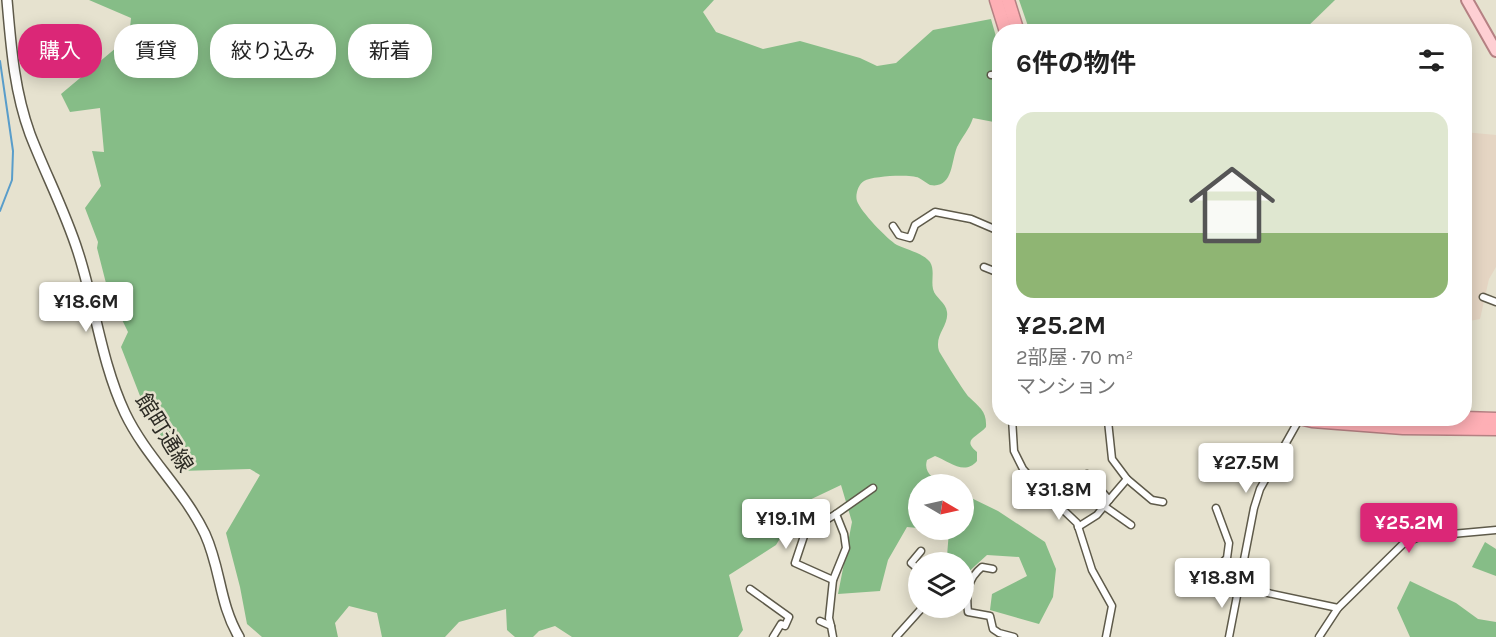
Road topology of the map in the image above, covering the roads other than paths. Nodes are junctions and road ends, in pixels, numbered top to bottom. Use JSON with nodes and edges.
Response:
{"nodes":[{"id":1,"x":8,"y":0,"type":"edge"},
{"id":2,"x":996,"y":0,"type":"edge"},
{"id":3,"x":1008,"y":0,"type":"edge"},
{"id":4,"x":1467,"y":0,"type":"edge"},
{"id":5,"x":1004,"y":24,"type":"edge"},
{"id":6,"x":1016,"y":24,"type":"edge"},
{"id":7,"x":1496,"y":51,"type":"edge"},
{"id":8,"x":893,"y":226,"type":"dead end"},
{"id":9,"x":992,"y":228,"type":"edge"},
{"id":10,"x":984,"y":267,"type":"dead end"},
{"id":11,"x":992,"y":270,"type":"edge"},
{"id":12,"x":1483,"y":297,"type":"dead end"},
{"id":13,"x":1496,"y":302,"type":"edge"},
{"id":14,"x":1472,"y":418,"type":"edge"},
{"id":15,"x":1496,"y":418,"type":"edge"},
{"id":16,"x":1012,"y":426,"type":"edge"},
{"id":17,"x":1109,"y":426,"type":"edge"},
{"id":18,"x":1295,"y":426,"type":"edge"},
{"id":19,"x":1380,"y":426,"type":"edge"},
{"id":20,"x":1496,"y":429,"type":"edge"},
{"id":21,"x":1087,"y":474,"type":"dead end"},
{"id":22,"x":1127,"y":478,"type":"junction"},
{"id":23,"x":873,"y":488,"type":"dead end"},
{"id":24,"x":1163,"y":502,"type":"dead end"},
{"id":25,"x":1106,"y":503,"type":"junction"},
{"id":26,"x":1216,"y":508,"type":"dead end"},
{"id":27,"x":837,"y":514,"type":"junction"},
{"id":28,"x":1131,"y":525,"type":"dead end"},
{"id":29,"x":1078,"y":526,"type":"junction"},
{"id":30,"x":1496,"y":530,"type":"edge"},
{"id":31,"x":993,"y":569,"type":"dead end"},
{"id":32,"x":974,"y":573,"type":"edge"},
{"id":33,"x":832,"y":580,"type":"junction"},
{"id":34,"x":1239,"y":587,"type":"junction"},
{"id":35,"x":750,"y":590,"type":"dead end"},
{"id":36,"x":1338,"y":608,"type":"junction"},
{"id":37,"x":974,"y":613,"type":"edge"},
{"id":38,"x":913,"y":618,"type":"edge"},
{"id":39,"x":820,"y":621,"type":"dead end"},
{"id":40,"x":831,"y":626,"type":"junction"},
{"id":41,"x":239,"y":637,"type":"edge"},
{"id":42,"x":773,"y":637,"type":"edge"},
{"id":43,"x":833,"y":637,"type":"edge"},
{"id":44,"x":896,"y":637,"type":"edge"},
{"id":45,"x":1014,"y":637,"type":"edge"},
{"id":46,"x":1106,"y":637,"type":"edge"},
{"id":47,"x":1228,"y":637,"type":"edge"},
{"id":48,"x":1319,"y":637,"type":"edge"}],
"edges":[{"from":1,"to":41,"type":"main road","name":"館町通線"},
{"from":2,"to":5,"type":"highway"},
{"from":3,"to":6,"type":"highway"},
{"from":4,"to":7,"type":"main road"},
{"from":8,"to":9,"type":"street"},
{"from":10,"to":11,"type":"street"},
{"from":12,"to":13,"type":"street"},
{"from":14,"to":15,"type":"highway"},
{"from":16,"to":29,"type":"street"},
{"from":17,"to":22,"type":"street"},
{"from":18,"to":34,"type":"street"},
{"from":19,"to":20,"type":"highway"},
{"from":21,"to":25,"type":"street"},
{"from":22,"to":24,"type":"street"},
{"from":22,"to":25,"type":"street"},
{"from":23,"to":27,"type":"street"},
{"from":25,"to":28,"type":"street"},
{"from":25,"to":29,"type":"street"},
{"from":26,"to":34,"type":"street"},
{"from":27,"to":33,"type":"street"},
{"from":27,"to":33,"type":"street"},
{"from":29,"to":46,"type":"street"},
{"from":30,"to":36,"type":"street"},
{"from":31,"to":32,"type":"street"},
{"from":33,"to":40,"type":"street"},
{"from":34,"to":36,"type":"street"},
{"from":34,"to":47,"type":"street"},
{"from":35,"to":42,"type":"street"},
{"from":36,"to":48,"type":"street"},
{"from":37,"to":45,"type":"street"},
{"from":38,"to":44,"type":"street"},
{"from":39,"to":40,"type":"street"},
{"from":40,"to":43,"type":"street"}]}
